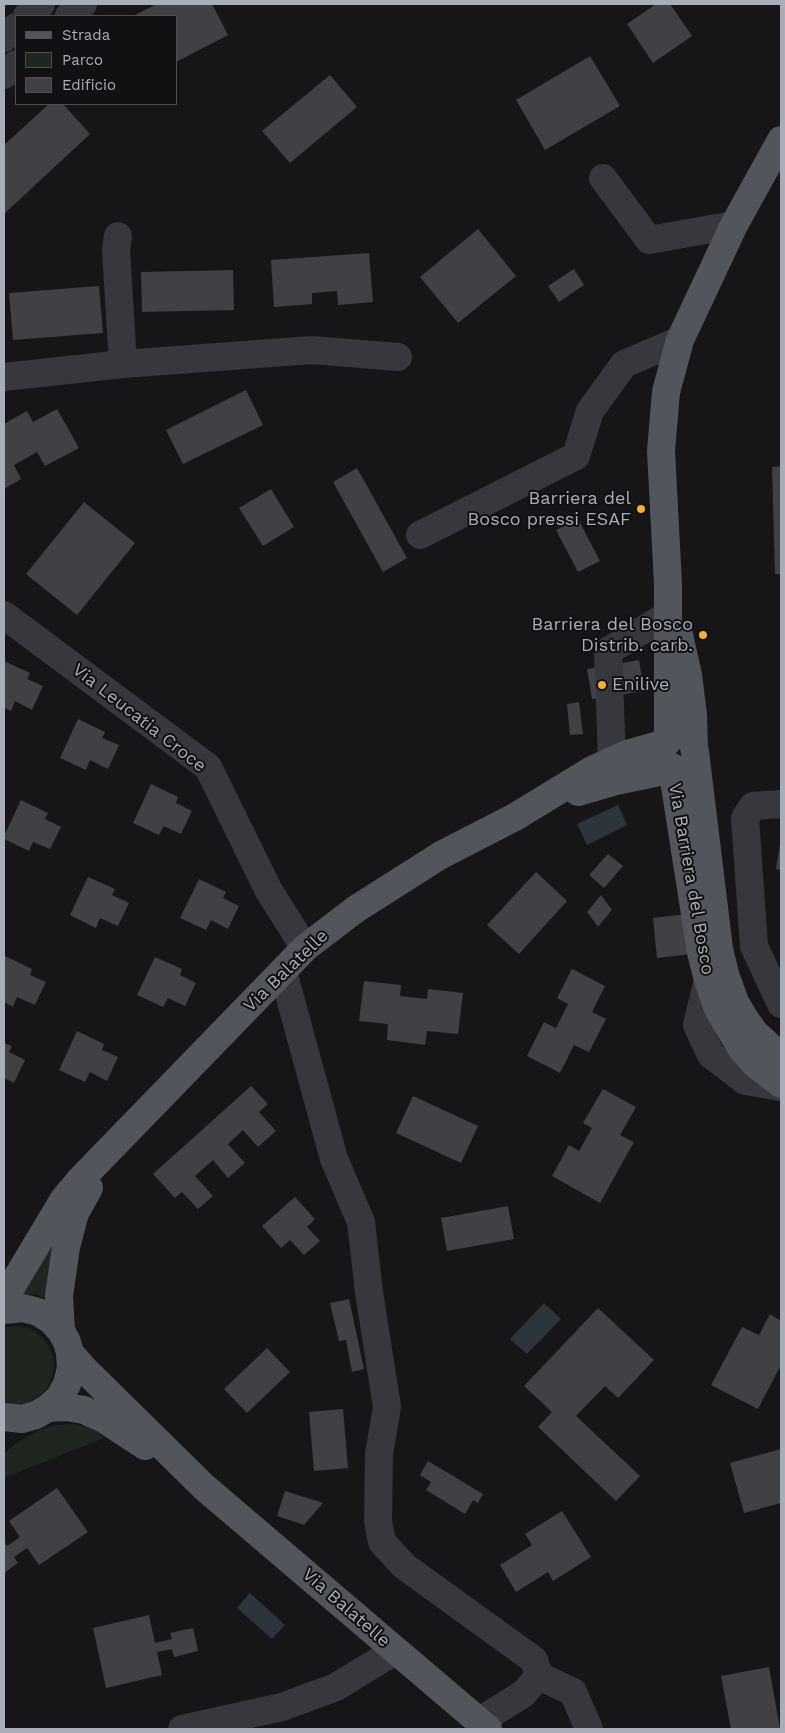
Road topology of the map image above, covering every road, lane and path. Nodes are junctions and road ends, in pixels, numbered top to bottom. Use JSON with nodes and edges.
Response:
{"nodes":[{"id":1,"x":41,"y":4,"type":"edge"},
{"id":2,"x":82,"y":4,"type":"edge"},
{"id":3,"x":28,"y":15,"type":"edge"},
{"id":4,"x":70,"y":15,"type":"edge"},
{"id":5,"x":15,"y":28,"type":"edge"},
{"id":6,"x":4,"y":38,"type":"edge"},
{"id":7,"x":15,"y":65,"type":"edge"},
{"id":8,"x":4,"y":75,"type":"edge"},
{"id":9,"x":781,"y":140,"type":"edge"},
{"id":10,"x":603,"y":178,"type":"dead end"},
{"id":11,"x":734,"y":225,"type":"junction"},
{"id":12,"x":118,"y":236,"type":"dead end"},
{"id":13,"x":680,"y":340,"type":"junction"},
{"id":14,"x":398,"y":357,"type":"dead end"},
{"id":15,"x":123,"y":364,"type":"junction"},
{"id":16,"x":4,"y":377,"type":"edge"},
{"id":17,"x":420,"y":536,"type":"dead end"},
{"id":18,"x":668,"y":584,"type":"junction"},
{"id":19,"x":4,"y":615,"type":"edge"},
{"id":20,"x":668,"y":615,"type":"junction"},
{"id":21,"x":669,"y":742,"type":"junction"},
{"id":22,"x":695,"y":750,"type":"junction"},
{"id":23,"x":618,"y":765,"type":"junction"},
{"id":24,"x":679,"y":804,"type":"junction"},
{"id":25,"x":781,"y":804,"type":"edge"},
{"id":26,"x":305,"y":948,"type":"junction"},
{"id":27,"x":283,"y":972,"type":"junction"},
{"id":28,"x":781,"y":1004,"type":"edge"},
{"id":29,"x":781,"y":1056,"type":"edge"},
{"id":30,"x":781,"y":1085,"type":"edge"},
{"id":31,"x":112,"y":1148,"type":"junction"},
{"id":32,"x":4,"y":1299,"type":"edge"},
{"id":33,"x":4,"y":1310,"type":"edge"},
{"id":34,"x":66,"y":1342,"type":"junction"},
{"id":35,"x":48,"y":1408,"type":"junction"},
{"id":36,"x":10,"y":1422,"type":"edge"},
{"id":37,"x":204,"y":1487,"type":"junction"},
{"id":38,"x":395,"y":1651,"type":"junction"},
{"id":39,"x":539,"y":1676,"type":"junction"},
{"id":40,"x":483,"y":1725,"type":"edge"},
{"id":41,"x":182,"y":1729,"type":"edge"},
{"id":42,"x":589,"y":1729,"type":"edge"}],
"edges":[{"from":1,"to":3,"type":"street"},
{"from":2,"to":4,"type":"street"},
{"from":5,"to":6,"type":"street"},
{"from":7,"to":8,"type":"street"},
{"from":9,"to":11,"type":"main road"},
{"from":10,"to":11,"type":"street"},
{"from":11,"to":13,"type":"main road"},
{"from":12,"to":15,"type":"street"},
{"from":13,"to":17,"type":"street"},
{"from":13,"to":18,"type":"main road"},
{"from":14,"to":15,"type":"street"},
{"from":15,"to":16,"type":"street"},
{"from":18,"to":20,"type":"main road","name":"Via Barriera del Bosco"},
{"from":18,"to":22,"type":"main road","name":"Via Barriera del Bosco"},
{"from":19,"to":26,"type":"street","name":"Via Leucatia Croce"},
{"from":20,"to":21,"type":"main road","name":"Via Barriera del Bosco"},
{"from":20,"to":23,"type":"street"},
{"from":21,"to":22,"type":"main road","name":"Via Balatelle"},
{"from":21,"to":23,"type":"main road","name":"Via Balatelle"},
{"from":21,"to":24,"type":"main road","name":"Via Barriera del Bosco"},
{"from":22,"to":29,"type":"main road","name":"Via Barriera del Bosco"},
{"from":23,"to":24,"type":"main road"},
{"from":23,"to":26,"type":"main road","name":"Via Balatelle"},
{"from":24,"to":30,"type":"main road","name":"Via Barriera del Bosco"},
{"from":25,"to":28,"type":"street"},
{"from":26,"to":27,"type":"main road","name":"Via Balatelle"},
{"from":27,"to":31,"type":"main road","name":"Via Balatelle"},
{"from":27,"to":39,"type":"street"},
{"from":31,"to":32,"type":"main road"},
{"from":31,"to":34,"type":"main road"},
{"from":33,"to":34,"type":"main road"},
{"from":34,"to":35,"type":"main road"},
{"from":34,"to":37,"type":"main road"},
{"from":35,"to":36,"type":"main road"},
{"from":35,"to":37,"type":"main road"},
{"from":37,"to":38,"type":"main road","name":"Via Balatelle"},
{"from":38,"to":40,"type":"main road","name":"Via Balatelle"},
{"from":38,"to":41,"type":"street"},
{"from":39,"to":40,"type":"street"},
{"from":39,"to":42,"type":"street"}]}
